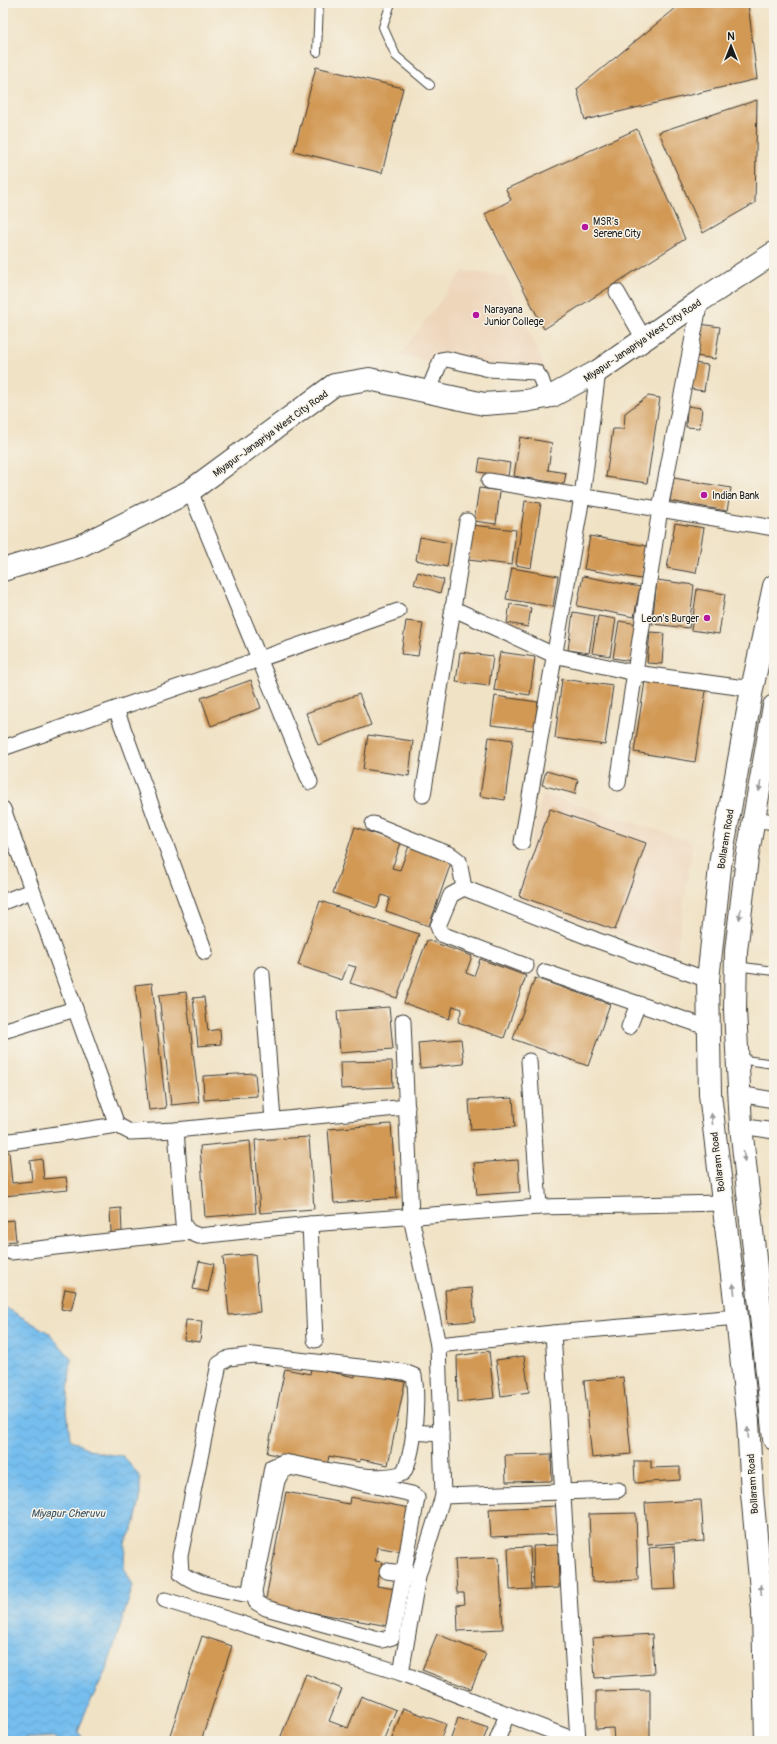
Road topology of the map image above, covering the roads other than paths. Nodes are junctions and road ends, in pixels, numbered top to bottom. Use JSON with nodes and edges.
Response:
{"nodes":[{"id":1,"x":319,"y":3,"type":"edge"},
{"id":2,"x":391,"y":3,"type":"edge"},
{"id":3,"x":317,"y":52,"type":"dead end"},
{"id":4,"x":430,"y":86,"type":"dead end"},
{"id":5,"x":774,"y":253,"type":"edge"},
{"id":6,"x":617,"y":292,"type":"dead end"},
{"id":7,"x":700,"y":301,"type":"junction"},
{"id":8,"x":644,"y":339,"type":"junction"},
{"id":9,"x":598,"y":371,"type":"junction"},
{"id":10,"x":428,"y":392,"type":"junction"},
{"id":11,"x":547,"y":397,"type":"junction"},
{"id":12,"x":489,"y":482,"type":"dead end"},
{"id":13,"x":190,"y":491,"type":"junction"},
{"id":14,"x":582,"y":497,"type":"junction"},
{"id":15,"x":660,"y":509,"type":"junction"},
{"id":16,"x":467,"y":521,"type":"dead end"},
{"id":17,"x":774,"y":528,"type":"edge"},
{"id":18,"x":3,"y":570,"type":"edge"},
{"id":19,"x":774,"y":586,"type":"edge"},
{"id":20,"x":452,"y":608,"type":"junction"},
{"id":21,"x":398,"y":611,"type":"dead end"},
{"id":22,"x":554,"y":656,"type":"junction"},
{"id":23,"x":259,"y":658,"type":"junction"},
{"id":24,"x":635,"y":673,"type":"junction"},
{"id":25,"x":752,"y":689,"type":"junction"},
{"id":26,"x":774,"y":706,"type":"edge"},
{"id":27,"x":116,"y":710,"type":"junction"},
{"id":28,"x":3,"y":748,"type":"edge"},
{"id":29,"x":310,"y":782,"type":"dead end"},
{"id":30,"x":618,"y":783,"type":"dead end"},
{"id":31,"x":423,"y":795,"type":"dead end"},
{"id":32,"x":3,"y":809,"type":"edge"},
{"id":33,"x":764,"y":821,"type":"edge"},
{"id":34,"x":373,"y":824,"type":"dead end"},
{"id":35,"x":522,"y":842,"type":"dead end"},
{"id":36,"x":464,"y":888,"type":"junction"},
{"id":37,"x":31,"y":891,"type":"junction"},
{"id":38,"x":3,"y":902,"type":"edge"},
{"id":39,"x":205,"y":952,"type":"dead end"},
{"id":40,"x":526,"y":966,"type":"dead end"},
{"id":41,"x":736,"y":966,"type":"junction"},
{"id":42,"x":774,"y":971,"type":"edge"},
{"id":43,"x":545,"y":972,"type":"dead end"},
{"id":44,"x":262,"y":974,"type":"dead end"},
{"id":45,"x":708,"y":980,"type":"junction"},
{"id":46,"x":638,"y":1004,"type":"junction"},
{"id":47,"x":75,"y":1009,"type":"junction"},
{"id":48,"x":404,"y":1021,"type":"dead end"},
{"id":49,"x":629,"y":1027,"type":"dead end"},
{"id":50,"x":709,"y":1028,"type":"junction"},
{"id":51,"x":3,"y":1031,"type":"edge"},
{"id":52,"x":737,"y":1058,"type":"junction"},
{"id":53,"x":529,"y":1061,"type":"dead end"},
{"id":54,"x":774,"y":1064,"type":"edge"},
{"id":55,"x":739,"y":1094,"type":"junction"},
{"id":56,"x":774,"y":1100,"type":"edge"},
{"id":57,"x":407,"y":1107,"type":"junction"},
{"id":58,"x":273,"y":1120,"type":"junction"},
{"id":59,"x":117,"y":1125,"type":"junction"},
{"id":60,"x":741,"y":1126,"type":"junction"},
{"id":61,"x":176,"y":1130,"type":"junction"},
{"id":62,"x":774,"y":1131,"type":"edge"},
{"id":63,"x":4,"y":1142,"type":"edge"},
{"id":64,"x":722,"y":1203,"type":"junction"},
{"id":65,"x":539,"y":1207,"type":"junction"},
{"id":66,"x":411,"y":1216,"type":"junction"},
{"id":67,"x":310,"y":1224,"type":"junction"},
{"id":68,"x":189,"y":1232,"type":"junction"},
{"id":69,"x":11,"y":1252,"type":"dead end"},
{"id":70,"x":737,"y":1317,"type":"junction"},
{"id":71,"x":553,"y":1332,"type":"junction"},
{"id":72,"x":315,"y":1340,"type":"dead end"},
{"id":73,"x":438,"y":1346,"type":"junction"},
{"id":74,"x":439,"y":1375,"type":"junction"},
{"id":75,"x":414,"y":1376,"type":"junction"},
{"id":76,"x":413,"y":1432,"type":"junction"},
{"id":77,"x":441,"y":1434,"type":"junction"},
{"id":78,"x":774,"y":1439,"type":"edge"},
{"id":79,"x":618,"y":1490,"type":"dead end"},
{"id":80,"x":563,"y":1492,"type":"junction"},
{"id":81,"x":443,"y":1496,"type":"junction"},
{"id":82,"x":387,"y":1571,"type":"dead end"},
{"id":83,"x":412,"y":1575,"type":"junction"},
{"id":84,"x":165,"y":1600,"type":"dead end"},
{"id":85,"x":401,"y":1673,"type":"junction"},
{"id":86,"x":507,"y":1714,"type":"junction"},
{"id":87,"x":497,"y":1741,"type":"edge"},
{"id":88,"x":578,"y":1741,"type":"edge"},
{"id":89,"x":766,"y":1741,"type":"edge"}],
"edges":[{"from":1,"to":3,"type":"lane"},
{"from":2,"to":4,"type":"lane"},
{"from":5,"to":7,"type":"main road","name":"Miyapur-Janapriya West City Road"},
{"from":6,"to":8,"type":"street"},
{"from":7,"to":8,"type":"main road","name":"Miyapur-Janapriya West City Road"},
{"from":7,"to":15,"type":"street"},
{"from":8,"to":9,"type":"main road","name":"Miyapur-Janapriya West City Road"},
{"from":9,"to":11,"type":"main road","name":"Miyapur-Janapriya West City Road"},
{"from":9,"to":14,"type":"street"},
{"from":10,"to":11,"type":"main road","name":"Miyapur-Janapriya West City Road"},
{"from":10,"to":11,"type":"street"},
{"from":10,"to":13,"type":"main road","name":"Miyapur-Janapriya West City Road"},
{"from":12,"to":14,"type":"street"},
{"from":13,"to":18,"type":"main road","name":"Miyapur-Janapriya West City Road"},
{"from":13,"to":23,"type":"street"},
{"from":14,"to":15,"type":"street"},
{"from":14,"to":22,"type":"street"},
{"from":15,"to":17,"type":"street"},
{"from":15,"to":24,"type":"street"},
{"from":16,"to":20,"type":"street"},
{"from":19,"to":25,"type":"main road","name":"Bollaram Road"},
{"from":20,"to":22,"type":"street"},
{"from":20,"to":31,"type":"street"},
{"from":21,"to":23,"type":"street"},
{"from":22,"to":24,"type":"street"},
{"from":22,"to":35,"type":"street"},
{"from":23,"to":27,"type":"street"},
{"from":23,"to":29,"type":"street"},
{"from":24,"to":25,"type":"street"},
{"from":24,"to":30,"type":"street"},
{"from":25,"to":45,"type":"main road","name":"Bollaram Road"},
{"from":26,"to":33,"type":"main road","one_way":true},
{"from":27,"to":28,"type":"street"},
{"from":27,"to":39,"type":"street"},
{"from":32,"to":37,"type":"street"},
{"from":33,"to":41,"type":"main road","one_way":true},
{"from":34,"to":36,"type":"street"},
{"from":36,"to":40,"type":"street"},
{"from":36,"to":45,"type":"street"},
{"from":37,"to":38,"type":"street"},
{"from":37,"to":47,"type":"street"},
{"from":41,"to":42,"type":"lane"},
{"from":41,"to":52,"type":"main road"},
{"from":43,"to":46,"type":"street"},
{"from":44,"to":58,"type":"street"},
{"from":45,"to":50,"type":"main road","name":"Bollaram Road"},
{"from":46,"to":49,"type":"street"},
{"from":46,"to":50,"type":"street"},
{"from":47,"to":51,"type":"street"},
{"from":47,"to":59,"type":"street"},
{"from":48,"to":57,"type":"street"},
{"from":64,"to":50,"type":"main road","name":"Bollaram Road","one_way":true},
{"from":52,"to":54,"type":"lane"},
{"from":52,"to":55,"type":"main road"},
{"from":53,"to":65,"type":"street"},
{"from":55,"to":56,"type":"street"},
{"from":55,"to":60,"type":"main road"},
{"from":57,"to":58,"type":"street"},
{"from":57,"to":66,"type":"street"},
{"from":58,"to":61,"type":"street"},
{"from":59,"to":61,"type":"street"},
{"from":59,"to":63,"type":"street"},
{"from":60,"to":62,"type":"street"},
{"from":60,"to":78,"type":"main road","one_way":true},
{"from":61,"to":68,"type":"street"},
{"from":64,"to":65,"type":"street"},
{"from":70,"to":64,"type":"main road","name":"Bollaram Road","one_way":true},
{"from":65,"to":66,"type":"street"},
{"from":66,"to":67,"type":"street"},
{"from":66,"to":73,"type":"street"},
{"from":67,"to":68,"type":"street"},
{"from":67,"to":72,"type":"street"},
{"from":68,"to":69,"type":"street"},
{"from":70,"to":71,"type":"street"},
{"from":89,"to":70,"type":"main road","name":"Bollaram Road","one_way":true},
{"from":71,"to":73,"type":"street"},
{"from":71,"to":80,"type":"street"},
{"from":73,"to":74,"type":"street"},
{"from":74,"to":75,"type":"street"},
{"from":74,"to":77,"type":"street"},
{"from":75,"to":76,"type":"street"},
{"from":75,"to":76,"type":"street"},
{"from":76,"to":77,"type":"street"},
{"from":77,"to":81,"type":"street"},
{"from":79,"to":80,"type":"street"},
{"from":80,"to":81,"type":"street"},
{"from":80,"to":88,"type":"street"},
{"from":81,"to":83,"type":"street"},
{"from":82,"to":83,"type":"street"},
{"from":83,"to":83,"type":"street"},
{"from":83,"to":85,"type":"street"},
{"from":84,"to":85,"type":"street"},
{"from":85,"to":86,"type":"street"},
{"from":86,"to":87,"type":"street"},
{"from":86,"to":88,"type":"street"}]}
